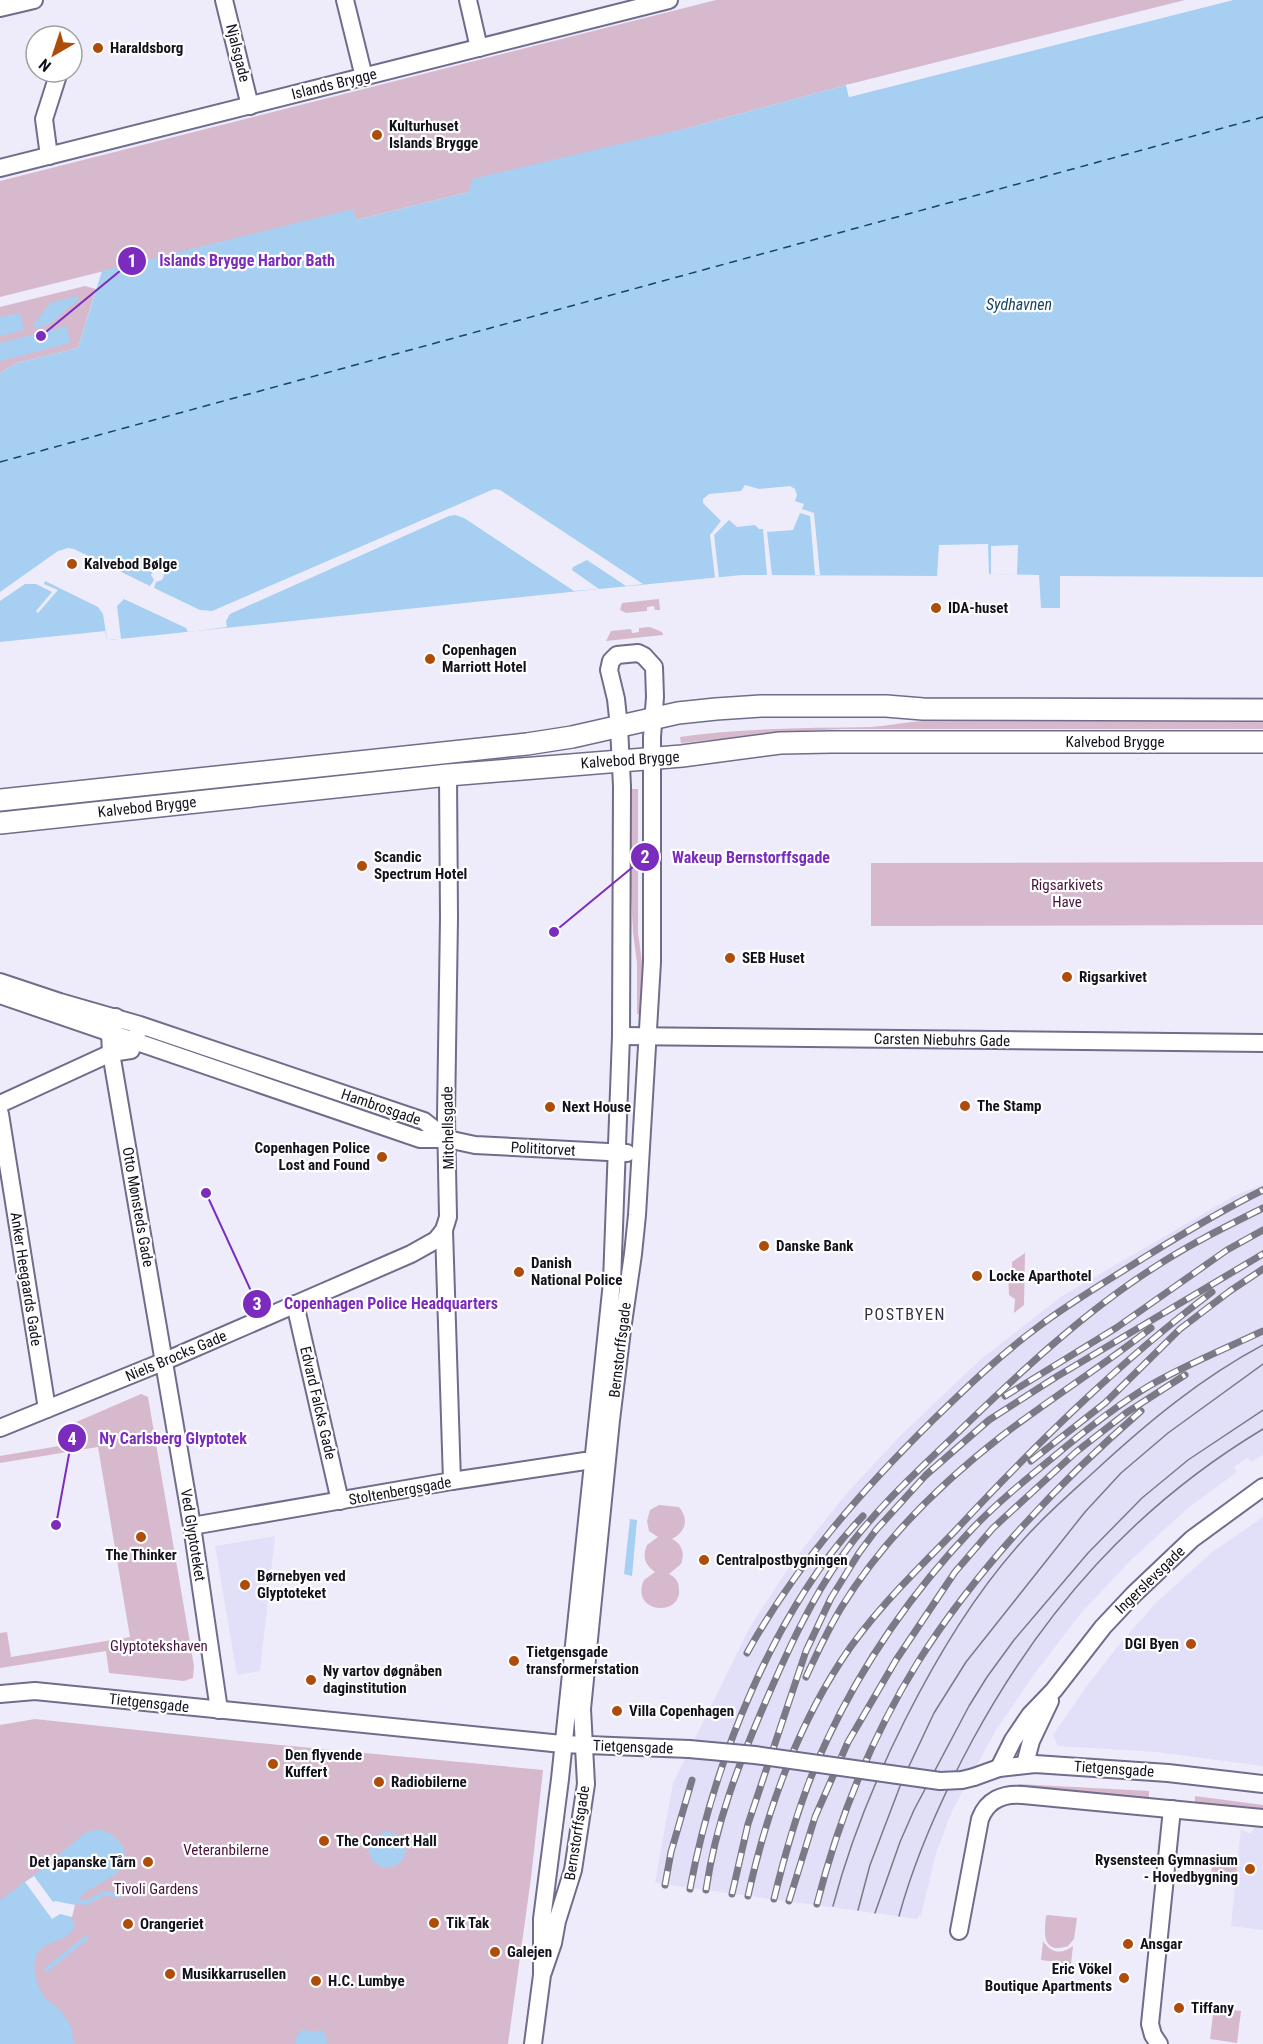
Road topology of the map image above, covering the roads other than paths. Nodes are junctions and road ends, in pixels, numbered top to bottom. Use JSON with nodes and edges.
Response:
{"nodes":[{"id":1,"x":34,"y":0,"type":"edge"},
{"id":2,"x":224,"y":0,"type":"edge"},
{"id":3,"x":345,"y":0,"type":"edge"},
{"id":4,"x":669,"y":0,"type":"edge"},
{"id":5,"x":471,"y":1,"type":"edge"},
{"id":6,"x":0,"y":8,"type":"edge"},
{"id":7,"x":479,"y":48,"type":"junction"},
{"id":8,"x":364,"y":77,"type":"junction"},
{"id":9,"x":55,"y":84,"type":"edge"},
{"id":10,"x":250,"y":105,"type":"junction"},
{"id":11,"x":49,"y":156,"type":"junction"},
{"id":12,"x":0,"y":168,"type":"edge"},
{"id":13,"x":1263,"y":710,"type":"edge"},
{"id":14,"x":654,"y":718,"type":"junction"},
{"id":15,"x":619,"y":727,"type":"junction"},
{"id":16,"x":1263,"y":742,"type":"edge"},
{"id":17,"x":653,"y":758,"type":"junction"},
{"id":18,"x":621,"y":761,"type":"junction"},
{"id":19,"x":448,"y":775,"type":"junction"},
{"id":20,"x":0,"y":800,"type":"edge"},
{"id":21,"x":0,"y":823,"type":"edge"},
{"id":22,"x":0,"y":982,"type":"edge"},
{"id":23,"x":0,"y":995,"type":"edge"},
{"id":24,"x":116,"y":1017,"type":"junction"},
{"id":25,"x":140,"y":1024,"type":"junction"},
{"id":26,"x":110,"y":1033,"type":"junction"},
{"id":27,"x":621,"y":1036,"type":"junction"},
{"id":28,"x":647,"y":1036,"type":"junction"},
{"id":29,"x":134,"y":1041,"type":"junction"},
{"id":30,"x":1263,"y":1043,"type":"edge"},
{"id":31,"x":111,"y":1053,"type":"junction"},
{"id":32,"x":0,"y":1104,"type":"edge"},
{"id":33,"x":0,"y":1114,"type":"edge"},
{"id":34,"x":447,"y":1139,"type":"junction"},
{"id":35,"x":617,"y":1153,"type":"junction"},
{"id":36,"x":640,"y":1154,"type":"junction"},
{"id":37,"x":444,"y":1230,"type":"junction"},
{"id":38,"x":295,"y":1304,"type":"junction"},
{"id":39,"x":165,"y":1361,"type":"junction"},
{"id":40,"x":47,"y":1409,"type":"junction"},
{"id":41,"x":0,"y":1428,"type":"edge"},
{"id":42,"x":600,"y":1461,"type":"junction"},
{"id":43,"x":452,"y":1481,"type":"junction"},
{"id":44,"x":1263,"y":1487,"type":"edge"},
{"id":45,"x":340,"y":1501,"type":"junction"},
{"id":46,"x":192,"y":1526,"type":"junction"},
{"id":47,"x":1054,"y":1690,"type":"junction"},
{"id":48,"x":0,"y":1694,"type":"edge"},
{"id":49,"x":219,"y":1710,"type":"junction"},
{"id":50,"x":562,"y":1744,"type":"junction"},
{"id":51,"x":583,"y":1745,"type":"junction"},
{"id":52,"x":1025,"y":1764,"type":"junction"},
{"id":53,"x":999,"y":1768,"type":"junction"},
{"id":54,"x":1263,"y":1784,"type":"edge"},
{"id":55,"x":1172,"y":1809,"type":"junction"},
{"id":56,"x":1263,"y":1818,"type":"edge"},
{"id":57,"x":959,"y":1931,"type":"dead end"},
{"id":58,"x":542,"y":1975,"type":"junction"},
{"id":59,"x":1158,"y":2042,"type":"edge"},
{"id":60,"x":533,"y":2044,"type":"edge"}],
"edges":[{"from":1,"to":6,"type":"street"},
{"from":2,"to":10,"type":"street","name":"Njalsgade"},
{"from":3,"to":8,"type":"street"},
{"from":4,"to":7,"type":"street","name":"Islands Brygge"},
{"from":5,"to":7,"type":"street"},
{"from":7,"to":8,"type":"street","name":"Islands Brygge"},
{"from":8,"to":10,"type":"street","name":"Islands Brygge"},
{"from":9,"to":11,"type":"street"},
{"from":10,"to":11,"type":"street","name":"Islands Brygge"},
{"from":11,"to":12,"type":"street","name":"Islands Brygge"},
{"from":13,"to":14,"type":"main road","name":"Kalvebod Brygge"},
{"from":14,"to":15,"type":"main road","name":"Kalvebod Brygge"},
{"from":14,"to":15,"type":"street"},
{"from":14,"to":17,"type":"street","name":"Bernstorffsgade"},
{"from":15,"to":18,"type":"street","name":"Bernstorffsgade"},
{"from":15,"to":20,"type":"main road","name":"Kalvebod Brygge"},
{"from":16,"to":17,"type":"main road","name":"Kalvebod Brygge"},
{"from":17,"to":18,"type":"main road","name":"Kalvebod Brygge"},
{"from":17,"to":28,"type":"street","name":"Bernstorffsgade"},
{"from":18,"to":19,"type":"main road","name":"Kalvebod Brygge"},
{"from":18,"to":27,"type":"street","name":"Bernstorffsgade"},
{"from":19,"to":21,"type":"main road","name":"Kalvebod Brygge"},
{"from":19,"to":34,"type":"street","name":"Mitchellsgade"},
{"from":22,"to":24,"type":"street","name":"Hambrosgade"},
{"from":23,"to":26,"type":"street","name":"Hambrosgade"},
{"from":24,"to":25,"type":"street","name":"Hambrosgade"},
{"from":24,"to":26,"type":"street"},
{"from":25,"to":29,"type":"street"},
{"from":25,"to":34,"type":"street","name":"Hambrosgade"},
{"from":26,"to":29,"type":"street","name":"Hambrosgade"},
{"from":26,"to":31,"type":"street","name":"Otto Mønsteds Gade"},
{"from":27,"to":28,"type":"street","name":"Carsten Niebuhrs Gade"},
{"from":27,"to":35,"type":"street","name":"Bernstorffsgade"},
{"from":28,"to":30,"type":"street","name":"Carsten Niebuhrs Gade"},
{"from":28,"to":36,"type":"street","name":"Bernstorffsgade"},
{"from":29,"to":31,"type":"street"},
{"from":29,"to":34,"type":"street","name":"Hambrosgade"},
{"from":31,"to":32,"type":"street"},
{"from":31,"to":39,"type":"street","name":"Otto Mønsteds Gade"},
{"from":33,"to":40,"type":"street","name":"Anker Heegaards Gade"},
{"from":34,"to":35,"type":"street","name":"Polititorvet"},
{"from":34,"to":37,"type":"street","name":"Mitchellsgade"},
{"from":35,"to":36,"type":"street","name":"Polititorvet"},
{"from":35,"to":42,"type":"street","name":"Bernstorffsgade"},
{"from":36,"to":42,"type":"street","name":"Bernstorffsgade"},
{"from":37,"to":38,"type":"street","name":"Niels Brocks Gade"},
{"from":37,"to":43,"type":"street","name":"Mitchellsgade"},
{"from":38,"to":39,"type":"street","name":"Niels Brocks Gade"},
{"from":38,"to":45,"type":"street","name":"Edvard Falcks Gade"},
{"from":39,"to":40,"type":"street","name":"Niels Brocks Gade"},
{"from":39,"to":46,"type":"street","name":"Ved Glyptoteket"},
{"from":40,"to":41,"type":"street","name":"Niels Brocks Gade"},
{"from":42,"to":43,"type":"street","name":"Stoltenbergsgade"},
{"from":42,"to":50,"type":"street","name":"Bernstorffsgade"},
{"from":42,"to":51,"type":"street","name":"Bernstorffsgade"},
{"from":43,"to":45,"type":"street","name":"Stoltenbergsgade"},
{"from":44,"to":47,"type":"street","name":"Ingerslevsgade"},
{"from":45,"to":46,"type":"street","name":"Stoltenbergsgade"},
{"from":46,"to":49,"type":"street","name":"Ved Glyptoteket"},
{"from":47,"to":52,"type":"street","name":"Ingerslevsgade"},
{"from":47,"to":53,"type":"street","name":"Ingerslevsgade"},
{"from":48,"to":49,"type":"street","name":"Tietgensgade"},
{"from":49,"to":50,"type":"street","name":"Tietgensgade"},
{"from":50,"to":51,"type":"street","name":"Tietgensgade"},
{"from":50,"to":58,"type":"street","name":"Bernstorffsgade"},
{"from":51,"to":53,"type":"street","name":"Tietgensgade","bridge":true},
{"from":51,"to":58,"type":"street","name":"Bernstorffsgade"},
{"from":52,"to":53,"type":"street","name":"Tietgensgade"},
{"from":52,"to":54,"type":"street","name":"Tietgensgade"},
{"from":55,"to":56,"type":"street"},
{"from":55,"to":57,"type":"street"},
{"from":55,"to":59,"type":"street"},
{"from":58,"to":60,"type":"street","name":"Bernstorffsgade"}]}
